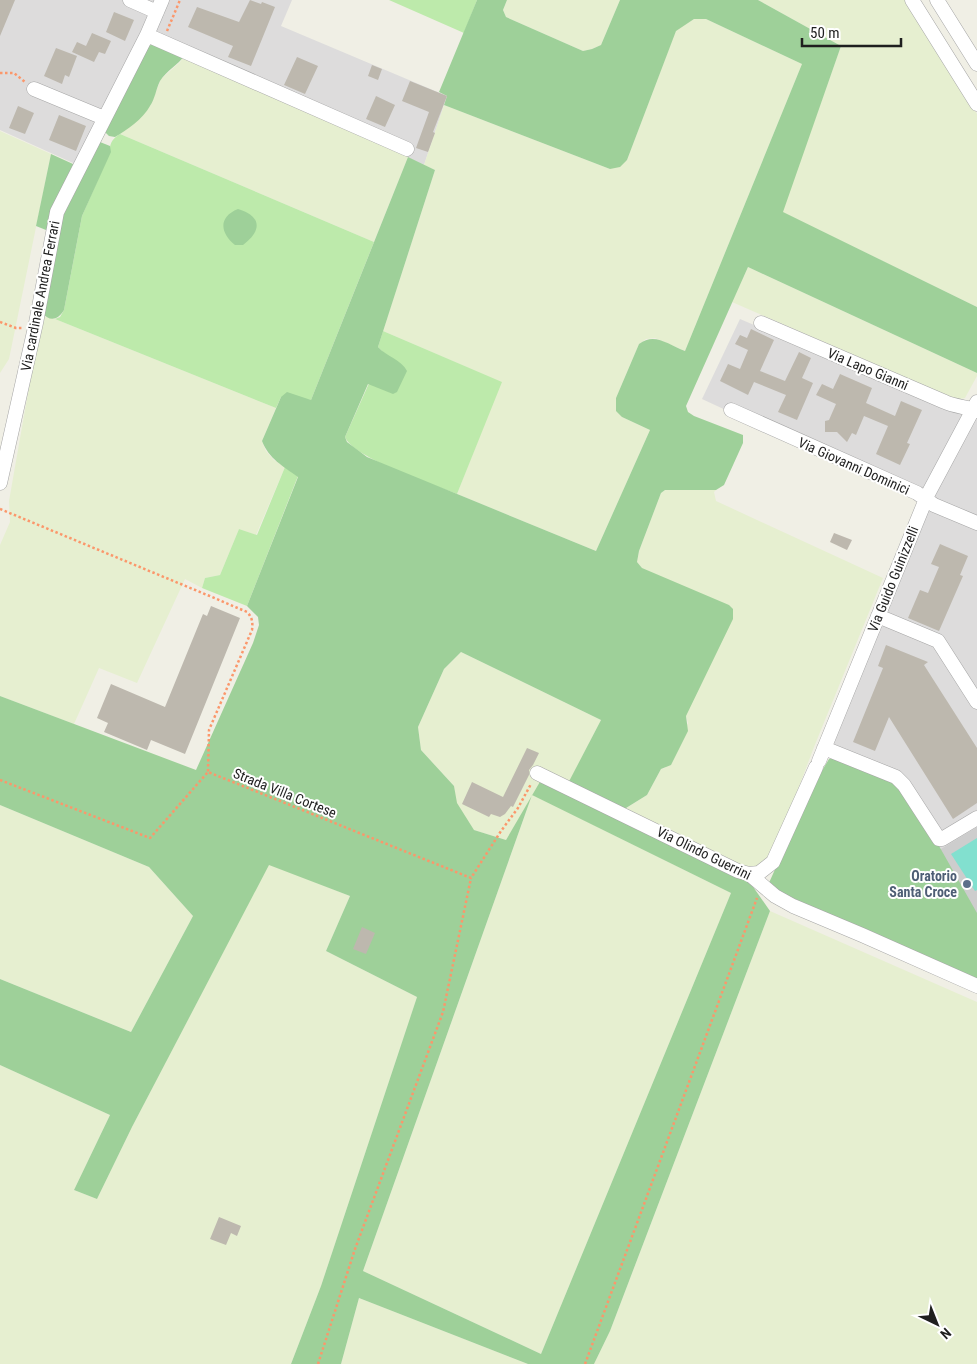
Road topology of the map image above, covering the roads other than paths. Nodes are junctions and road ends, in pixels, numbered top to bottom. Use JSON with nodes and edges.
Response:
{"nodes":[{"id":1,"x":130,"y":0,"type":"edge"},
{"id":2,"x":912,"y":0,"type":"edge"},
{"id":3,"x":937,"y":0,"type":"edge"},
{"id":4,"x":160,"y":6,"type":"edge"},
{"id":5,"x":147,"y":35,"type":"junction"},
{"id":6,"x":977,"y":64,"type":"edge"},
{"id":7,"x":34,"y":88,"type":"road end"},
{"id":8,"x":977,"y":104,"type":"edge"},
{"id":9,"x":104,"y":118,"type":"junction"},
{"id":10,"x":407,"y":149,"type":"dead end"},
{"id":11,"x":761,"y":323,"type":"dead end"},
{"id":12,"x":976,"y":407,"type":"edge"},
{"id":13,"x":731,"y":410,"type":"dead end"},
{"id":14,"x":0,"y":483,"type":"edge"},
{"id":15,"x":926,"y":499,"type":"junction"},
{"id":16,"x":977,"y":523,"type":"edge"},
{"id":17,"x":878,"y":616,"type":"junction"},
{"id":18,"x":977,"y":702,"type":"edge"},
{"id":19,"x":819,"y":759,"type":"junction"},
{"id":20,"x":537,"y":773,"type":"road end"},
{"id":21,"x":977,"y":818,"type":"edge"},
{"id":22,"x":749,"y":874,"type":"junction"},
{"id":23,"x":977,"y":986,"type":"edge"}],
"edges":[{"from":1,"to":4,"type":"street","name":"Via cardinale Andrea Ferrari"},
{"from":2,"to":8,"type":"street"},
{"from":3,"to":6,"type":"street"},
{"from":4,"to":5,"type":"street","name":"Via cardinale Andrea Ferrari"},
{"from":5,"to":9,"type":"street","name":"Via cardinale Andrea Ferrari"},
{"from":5,"to":10,"type":"street"},
{"from":7,"to":9,"type":"street"},
{"from":9,"to":14,"type":"street","name":"Via cardinale Andrea Ferrari"},
{"from":11,"to":12,"type":"street","name":"Via Lapo Gianni"},
{"from":12,"to":15,"type":"street","name":"Via Guido Guinizzelli"},
{"from":13,"to":15,"type":"street","name":"Via Giovanni Dominici"},
{"from":15,"to":16,"type":"street","name":"Via Giovanni Dominici"},
{"from":15,"to":17,"type":"street","name":"Via Guido Guinizzelli"},
{"from":17,"to":18,"type":"street"},
{"from":17,"to":19,"type":"street","name":"Via Guido Guinizzelli"},
{"from":19,"to":21,"type":"street"},
{"from":19,"to":22,"type":"street","name":"Via Guido Guinizzelli"},
{"from":20,"to":22,"type":"street","name":"Via Olindo Guerrini"},
{"from":22,"to":23,"type":"street","name":"Via Olindo Guerrini"}]}
